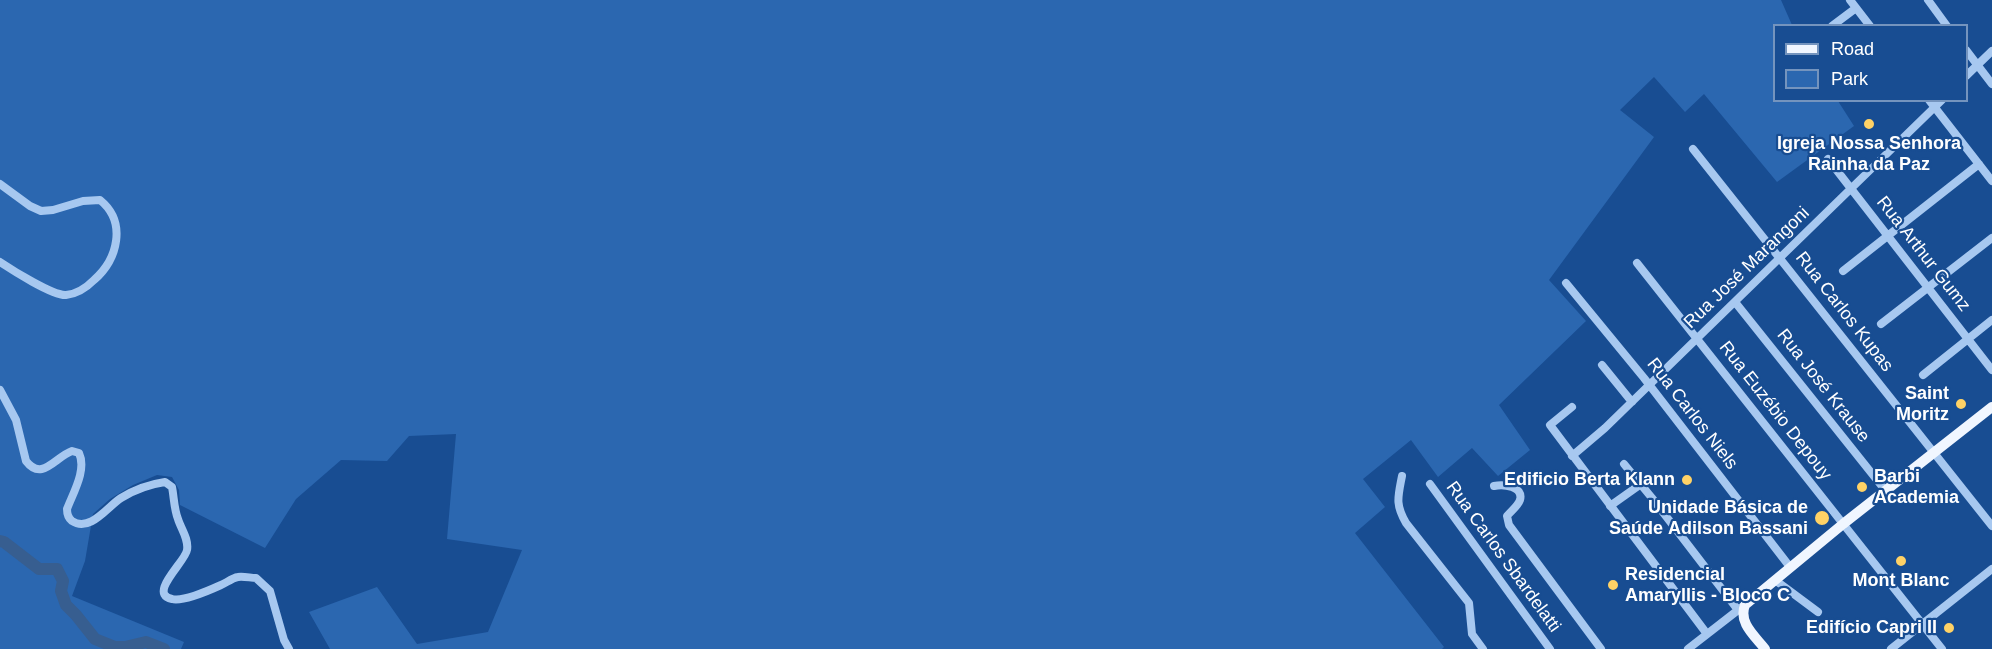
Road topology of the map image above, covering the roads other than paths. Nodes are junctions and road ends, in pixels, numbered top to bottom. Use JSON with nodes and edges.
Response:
{"nodes":[{"id":1,"x":1850,"y":0,"type":"edge"},
{"id":2,"x":1928,"y":0,"type":"edge"},
{"id":3,"x":1856,"y":8,"type":"junction"},
{"id":4,"x":1835,"y":24,"type":"edge"},
{"id":5,"x":1868,"y":24,"type":"edge"},
{"id":6,"x":1946,"y":24,"type":"edge"},
{"id":7,"x":1992,"y":51,"type":"edge"},
{"id":8,"x":1968,"y":52,"type":"edge"},
{"id":9,"x":1978,"y":65,"type":"junction"},
{"id":10,"x":1968,"y":74,"type":"edge"},
{"id":11,"x":1992,"y":84,"type":"edge"},
{"id":12,"x":1932,"y":104,"type":"edge"},
{"id":13,"x":1693,"y":148,"type":"dead end"},
{"id":14,"x":1828,"y":159,"type":"dead end"},
{"id":15,"x":1979,"y":164,"type":"junction"},
{"id":16,"x":1992,"y":181,"type":"edge"},
{"id":17,"x":0,"y":184,"type":"edge"},
{"id":18,"x":1851,"y":190,"type":"junction"},
{"id":19,"x":1887,"y":236,"type":"junction"},
{"id":20,"x":1992,"y":238,"type":"edge"},
{"id":21,"x":1780,"y":258,"type":"junction"},
{"id":22,"x":0,"y":262,"type":"edge"},
{"id":23,"x":1637,"y":263,"type":"dead end"},
{"id":24,"x":1843,"y":271,"type":"dead end"},
{"id":25,"x":1566,"y":283,"type":"dead end"},
{"id":26,"x":1928,"y":288,"type":"junction"},
{"id":27,"x":1735,"y":302,"type":"junction"},
{"id":28,"x":1992,"y":320,"type":"edge"},
{"id":29,"x":1881,"y":324,"type":"dead end"},
{"id":30,"x":1697,"y":339,"type":"junction"},
{"id":31,"x":1968,"y":339,"type":"junction"},
{"id":32,"x":1602,"y":365,"type":"dead end"},
{"id":33,"x":1992,"y":370,"type":"edge"},
{"id":34,"x":1923,"y":375,"type":"dead end"},
{"id":35,"x":1650,"y":385,"type":"junction"},
{"id":36,"x":0,"y":390,"type":"edge"},
{"id":37,"x":1632,"y":402,"type":"junction"},
{"id":38,"x":1572,"y":407,"type":"dead end"},
{"id":39,"x":1992,"y":407,"type":"edge"},
{"id":40,"x":1934,"y":452,"type":"junction"},
{"id":41,"x":1572,"y":456,"type":"junction"},
{"id":42,"x":1624,"y":465,"type":"dead end"},
{"id":43,"x":1402,"y":476,"type":"dead end"},
{"id":44,"x":1430,"y":484,"type":"dead end"},
{"id":45,"x":1641,"y":484,"type":"junction"},
{"id":46,"x":1494,"y":486,"type":"dead end"},
{"id":47,"x":1885,"y":490,"type":"junction"},
{"id":48,"x":1610,"y":506,"type":"junction"},
{"id":49,"x":1843,"y":524,"type":"junction"},
{"id":50,"x":1992,"y":526,"type":"edge"},
{"id":51,"x":1790,"y":567,"type":"junction"},
{"id":52,"x":1992,"y":569,"type":"edge"},
{"id":53,"x":1775,"y":580,"type":"junction"},
{"id":54,"x":1741,"y":608,"type":"junction"},
{"id":55,"x":1818,"y":612,"type":"dead end"},
{"id":56,"x":1922,"y":624,"type":"junction"},
{"id":57,"x":1707,"y":634,"type":"junction"},
{"id":58,"x":289,"y":649,"type":"edge"},
{"id":59,"x":1483,"y":649,"type":"edge"},
{"id":60,"x":1550,"y":649,"type":"edge"},
{"id":61,"x":1601,"y":649,"type":"edge"},
{"id":62,"x":1688,"y":649,"type":"edge"},
{"id":63,"x":1765,"y":649,"type":"edge"},
{"id":64,"x":1891,"y":649,"type":"edge"},
{"id":65,"x":1942,"y":649,"type":"edge"}],
"edges":[{"from":1,"to":3,"type":"street"},
{"from":2,"to":6,"type":"street"},
{"from":3,"to":4,"type":"street"},
{"from":3,"to":5,"type":"street"},
{"from":7,"to":9,"type":"street"},
{"from":8,"to":9,"type":"street"},
{"from":9,"to":10,"type":"street"},
{"from":9,"to":11,"type":"street"},
{"from":12,"to":15,"type":"street"},
{"from":12,"to":18,"type":"street","name":"Rua José Marangoni"},
{"from":13,"to":21,"type":"street","name":"Rua Carlos Kupas"},
{"from":14,"to":18,"type":"street","name":"Rua Arthur Gumz"},
{"from":15,"to":16,"type":"street"},
{"from":15,"to":19,"type":"street"},
{"from":17,"to":22,"type":"street"},
{"from":18,"to":19,"type":"street","name":"Rua Arthur Gumz"},
{"from":18,"to":21,"type":"street","name":"Rua José Marangoni"},
{"from":19,"to":24,"type":"street"},
{"from":19,"to":26,"type":"street","name":"Rua Arthur Gumz"},
{"from":20,"to":26,"type":"street"},
{"from":21,"to":27,"type":"street","name":"Rua José Marangoni"},
{"from":21,"to":40,"type":"street","name":"Rua Carlos Kupas"},
{"from":23,"to":30,"type":"street","name":"Rua Euzébio Depouy"},
{"from":25,"to":35,"type":"street","name":"Rua Carlos Niels"},
{"from":26,"to":29,"type":"street"},
{"from":26,"to":31,"type":"street","name":"Rua Arthur Gumz"},
{"from":27,"to":30,"type":"street","name":"Rua José Marangoni"},
{"from":27,"to":47,"type":"street","name":"Rua José Krause"},
{"from":28,"to":31,"type":"street"},
{"from":30,"to":35,"type":"street","name":"Rua José Marangoni"},
{"from":30,"to":49,"type":"street","name":"Rua Euzébio Depouy"},
{"from":31,"to":33,"type":"street","name":"Rua Arthur Gumz"},
{"from":31,"to":34,"type":"street"},
{"from":32,"to":37,"type":"street"},
{"from":35,"to":37,"type":"street","name":"Rua José Marangoni"},
{"from":35,"to":51,"type":"street","name":"Rua Carlos Niels"},
{"from":36,"to":58,"type":"street"},
{"from":37,"to":41,"type":"street","name":"Rua José Marangoni"},
{"from":38,"to":41,"type":"street"},
{"from":39,"to":40,"type":"main road"},
{"from":40,"to":47,"type":"main road"},
{"from":40,"to":50,"type":"street","name":"Rua Carlos Kupas"},
{"from":41,"to":48,"type":"street"},
{"from":42,"to":45,"type":"street"},
{"from":43,"to":59,"type":"street"},
{"from":44,"to":60,"type":"street","name":"Rua Carlos Sbardelatti"},
{"from":45,"to":48,"type":"street"},
{"from":45,"to":54,"type":"street"},
{"from":46,"to":61,"type":"street"},
{"from":47,"to":49,"type":"main road"},
{"from":48,"to":57,"type":"street"},
{"from":49,"to":51,"type":"main road"},
{"from":49,"to":56,"type":"street","name":"Rua Euzébio Depouy"},
{"from":51,"to":53,"type":"main road"},
{"from":52,"to":56,"type":"street"},
{"from":53,"to":54,"type":"main road"},
{"from":53,"to":55,"type":"street"},
{"from":54,"to":57,"type":"street"},
{"from":54,"to":63,"type":"main road"},
{"from":56,"to":64,"type":"street"},
{"from":56,"to":65,"type":"street","name":"Rua Euzébio Depouy"},
{"from":57,"to":62,"type":"street"}]}
